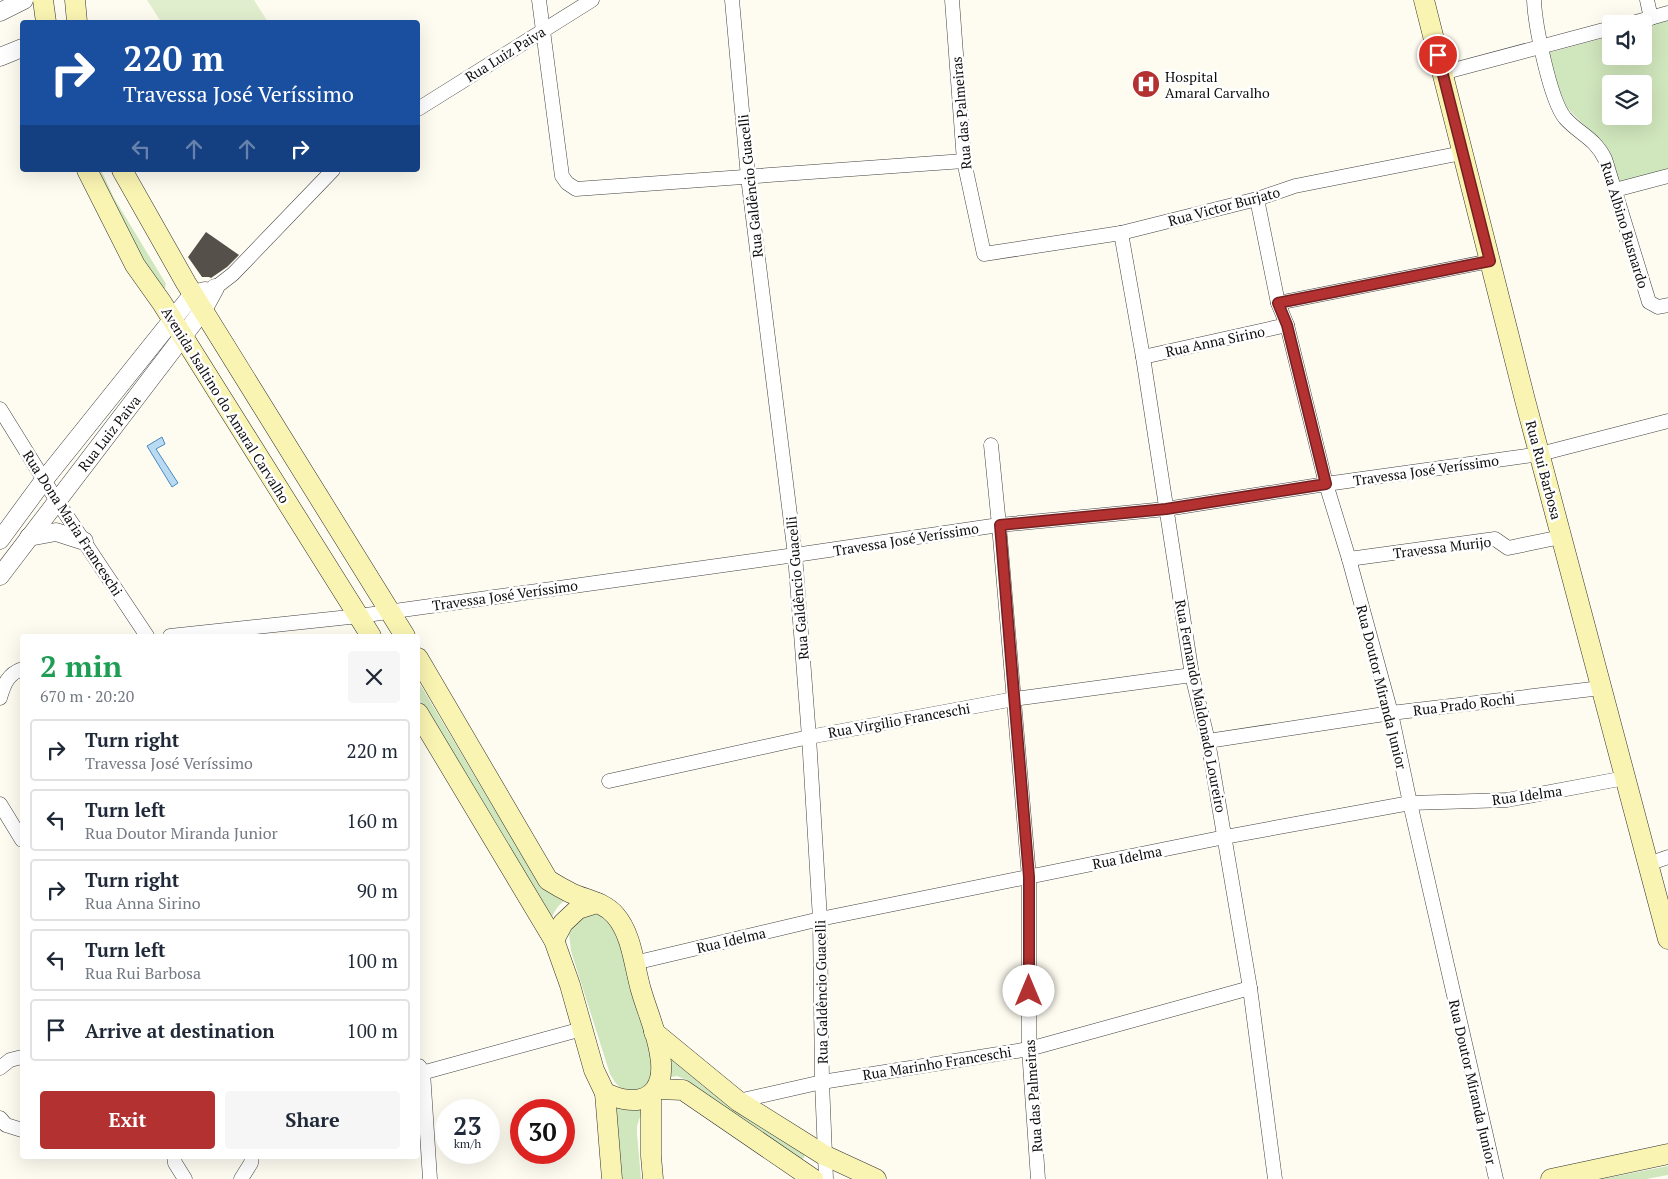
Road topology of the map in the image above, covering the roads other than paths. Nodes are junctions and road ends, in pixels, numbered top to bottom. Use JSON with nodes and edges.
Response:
{"nodes":[{"id":1,"x":24,"y":0,"type":"edge"},
{"id":2,"x":43,"y":0,"type":"edge"},
{"id":3,"x":75,"y":0,"type":"edge"},
{"id":4,"x":539,"y":0,"type":"edge"},
{"id":5,"x":592,"y":0,"type":"edge"},
{"id":6,"x":732,"y":0,"type":"edge"},
{"id":7,"x":952,"y":0,"type":"edge"},
{"id":8,"x":1424,"y":0,"type":"edge"},
{"id":9,"x":1534,"y":0,"type":"edge"},
{"id":10,"x":1647,"y":0,"type":"edge"},
{"id":11,"x":0,"y":12,"type":"edge"},
{"id":12,"x":1668,"y":13,"type":"edge"},
{"id":13,"x":1650,"y":15,"type":"edge"},
{"id":14,"x":1652,"y":18,"type":"edge"},
{"id":15,"x":46,"y":20,"type":"edge"},
{"id":16,"x":77,"y":20,"type":"edge"},
{"id":17,"x":543,"y":30,"type":"junction"},
{"id":18,"x":1602,"y":30,"type":"edge"},
{"id":19,"x":1541,"y":47,"type":"junction"},
{"id":20,"x":20,"y":49,"type":"edge"},
{"id":21,"x":0,"y":57,"type":"edge"},
{"id":22,"x":1442,"y":74,"type":"junction"},
{"id":23,"x":420,"y":108,"type":"edge"},
{"id":24,"x":1462,"y":153,"type":"junction"},
{"id":25,"x":964,"y":161,"type":"junction"},
{"id":26,"x":88,"y":172,"type":"edge"},
{"id":27,"x":123,"y":172,"type":"edge"},
{"id":28,"x":331,"y":172,"type":"edge"},
{"id":29,"x":1668,"y":176,"type":"edge"},
{"id":30,"x":748,"y":177,"type":"junction"},
{"id":31,"x":1615,"y":190,"type":"junction"},
{"id":32,"x":1257,"y":198,"type":"junction"},
{"id":33,"x":1121,"y":233,"type":"junction"},
{"id":34,"x":984,"y":254,"type":"joint"},
{"id":35,"x":1490,"y":261,"type":"junction"},
{"id":36,"x":215,"y":288,"type":"joint"},
{"id":37,"x":198,"y":302,"type":"junction"},
{"id":38,"x":1278,"y":303,"type":"junction"},
{"id":39,"x":1668,"y":304,"type":"edge"},
{"id":40,"x":173,"y":319,"type":"junction"},
{"id":41,"x":1287,"y":325,"type":"junction"},
{"id":42,"x":183,"y":336,"type":"junction"},
{"id":43,"x":1143,"y":357,"type":"junction"},
{"id":44,"x":0,"y":409,"type":"edge"},
{"id":45,"x":1668,"y":421,"type":"edge"},
{"id":46,"x":991,"y":444,"type":"dead end"},
{"id":47,"x":1540,"y":454,"type":"junction"},
{"id":48,"x":44,"y":480,"type":"junction"},
{"id":49,"x":1326,"y":484,"type":"junction"},
{"id":50,"x":57,"y":501,"type":"junction"},
{"id":51,"x":1166,"y":509,"type":"junction"},
{"id":52,"x":1000,"y":525,"type":"junction"},
{"id":53,"x":30,"y":537,"type":"junction"},
{"id":54,"x":1562,"y":537,"type":"junction"},
{"id":55,"x":0,"y":540,"type":"edge"},
{"id":56,"x":84,"y":541,"type":"junction"},
{"id":57,"x":795,"y":556,"type":"junction"},
{"id":58,"x":1349,"y":559,"type":"junction"},
{"id":59,"x":0,"y":576,"type":"edge"},
{"id":60,"x":390,"y":611,"type":"junction"},
{"id":61,"x":359,"y":616,"type":"junction"},
{"id":62,"x":147,"y":634,"type":"edge"},
{"id":63,"x":189,"y":634,"type":"edge"},
{"id":64,"x":370,"y":634,"type":"edge"},
{"id":65,"x":404,"y":634,"type":"edge"},
{"id":66,"x":420,"y":661,"type":"edge"},
{"id":67,"x":19,"y":670,"type":"edge"},
{"id":68,"x":1192,"y":675,"type":"junction"},
{"id":69,"x":1601,"y":688,"type":"junction"},
{"id":70,"x":0,"y":698,"type":"edge"},
{"id":71,"x":1014,"y":699,"type":"junction"},
{"id":72,"x":1391,"y":713,"type":"junction"},
{"id":73,"x":420,"y":717,"type":"edge"},
{"id":74,"x":809,"y":737,"type":"junction"},
{"id":75,"x":1208,"y":741,"type":"junction"},
{"id":76,"x":1625,"y":778,"type":"junction"},
{"id":77,"x":609,"y":781,"type":"dead end"},
{"id":78,"x":1410,"y":802,"type":"junction"},
{"id":79,"x":0,"y":804,"type":"edge"},
{"id":80,"x":20,"y":837,"type":"edge"},
{"id":81,"x":1225,"y":837,"type":"junction"},
{"id":82,"x":1668,"y":857,"type":"edge"},
{"id":83,"x":1648,"y":864,"type":"junction"},
{"id":84,"x":1029,"y":877,"type":"junction"},
{"id":85,"x":598,"y":904,"type":"junction"},
{"id":86,"x":820,"y":919,"type":"junction"},
{"id":87,"x":1668,"y":939,"type":"edge"},
{"id":88,"x":554,"y":940,"type":"junction"},
{"id":89,"x":634,"y":963,"type":"junction"},
{"id":90,"x":1250,"y":988,"type":"junction"},
{"id":91,"x":582,"y":1029,"type":"junction"},
{"id":92,"x":654,"y":1032,"type":"junction"},
{"id":93,"x":1029,"y":1049,"type":"junction"},
{"id":94,"x":20,"y":1058,"type":"edge"},
{"id":95,"x":0,"y":1068,"type":"edge"},
{"id":96,"x":420,"y":1070,"type":"edge"},
{"id":97,"x":420,"y":1080,"type":"edge"},
{"id":98,"x":822,"y":1082,"type":"junction"},
{"id":99,"x":605,"y":1092,"type":"junction"},
{"id":100,"x":654,"y":1093,"type":"junction"},
{"id":101,"x":738,"y":1101,"type":"junction"},
{"id":102,"x":0,"y":1118,"type":"edge"},
{"id":103,"x":20,"y":1129,"type":"edge"},
{"id":104,"x":1668,"y":1154,"type":"edge"},
{"id":105,"x":824,"y":1155,"type":"junction"},
{"id":106,"x":174,"y":1159,"type":"edge"},
{"id":107,"x":252,"y":1159,"type":"edge"},
{"id":108,"x":185,"y":1179,"type":"edge"},
{"id":109,"x":241,"y":1179,"type":"edge"},
{"id":110,"x":430,"y":1179,"type":"edge"},
{"id":111,"x":612,"y":1179,"type":"edge"},
{"id":112,"x":653,"y":1179,"type":"edge"},
{"id":113,"x":814,"y":1179,"type":"edge"},
{"id":114,"x":826,"y":1179,"type":"edge"},
{"id":115,"x":876,"y":1179,"type":"edge"},
{"id":116,"x":1038,"y":1179,"type":"edge"},
{"id":117,"x":1275,"y":1179,"type":"edge"},
{"id":118,"x":1496,"y":1179,"type":"edge"},
{"id":119,"x":1551,"y":1179,"type":"edge"}],
"edges":[{"from":1,"to":11,"type":"street"},
{"from":2,"to":15,"type":"main road"},
{"from":3,"to":16,"type":"main road"},
{"from":4,"to":17,"type":"street"},
{"from":5,"to":17,"type":"street","name":"Rua Luiz Paiva"},
{"from":6,"to":30,"type":"street","name":"Rua Galdêncio Guacelli"},
{"from":7,"to":25,"type":"street","name":"Rua das Palmeiras"},
{"from":8,"to":22,"type":"main road","name":"Rua Rui Barbosa"},
{"from":9,"to":19,"type":"street","name":"Rua Albino Busnardo"},
{"from":10,"to":13,"type":"street"},
{"from":12,"to":14,"type":"street"},
{"from":17,"to":23,"type":"street","name":"Rua Luiz Paiva"},
{"from":17,"to":30,"type":"street"},
{"from":18,"to":19,"type":"street"},
{"from":19,"to":22,"type":"street"},
{"from":19,"to":31,"type":"street","name":"Rua Albino Busnardo"},
{"from":20,"to":21,"type":"street"},
{"from":22,"to":24,"type":"main road","name":"Rua Rui Barbosa"},
{"from":24,"to":32,"type":"street","name":"Rua Victor Burjato"},
{"from":24,"to":35,"type":"main road","name":"Rua Rui Barbosa"},
{"from":25,"to":30,"type":"street"},
{"from":25,"to":34,"type":"street","name":"Rua das Palmeiras"},
{"from":26,"to":40,"type":"main road","name":"Avenida Isaltino do Amaral Carvalho"},
{"from":27,"to":37,"type":"main road"},
{"from":28,"to":36,"type":"street","name":"Rua Luiz Paiva"},
{"from":29,"to":31,"type":"street"},
{"from":30,"to":57,"type":"street","name":"Rua Galdêncio Guacelli"},
{"from":31,"to":39,"type":"street","name":"Rua Albino Busnardo"},
{"from":32,"to":33,"type":"street","name":"Rua Victor Burjato"},
{"from":32,"to":38,"type":"street","name":"Rua Doutor Miranda Junior"},
{"from":33,"to":34,"type":"street","name":"Rua Victor Burjato"},
{"from":33,"to":43,"type":"street","name":"Rua Fernando Maldonado Loureiro"},
{"from":35,"to":38,"type":"street"},
{"from":35,"to":47,"type":"main road","name":"Rua Rui Barbosa"},
{"from":36,"to":37,"type":"street","name":"Rua Luiz Paiva"},
{"from":37,"to":40,"type":"street","name":"Rua Luiz Paiva"},
{"from":37,"to":42,"type":"street","name":"Rua Luiz Paiva"},
{"from":37,"to":60,"type":"main road"},
{"from":38,"to":41,"type":"street","name":"Rua Doutor Miranda Junior"},
{"from":40,"to":42,"type":"main road","name":"Avenida Isaltino do Amaral Carvalho"},
{"from":40,"to":48,"type":"street","name":"Rua Luiz Paiva"},
{"from":41,"to":43,"type":"street","name":"Rua Anna Sirino"},
{"from":41,"to":49,"type":"street","name":"Rua Doutor Miranda Junior"},
{"from":42,"to":50,"type":"street","name":"Rua Luiz Paiva"},
{"from":42,"to":61,"type":"main road","name":"Avenida Isaltino do Amaral Carvalho"},
{"from":43,"to":51,"type":"street","name":"Rua Fernando Maldonado Loureiro"},
{"from":44,"to":48,"type":"street","name":"Rua Dona Maria Franceschi"},
{"from":45,"to":47,"type":"street","name":"Travessa José Veríssimo"},
{"from":46,"to":52,"type":"street","name":"Rua das Palmeiras"},
{"from":47,"to":49,"type":"street","name":"Travessa José Veríssimo"},
{"from":47,"to":54,"type":"main road","name":"Rua Rui Barbosa"},
{"from":48,"to":50,"type":"street","name":"Rua Dona Maria Franceschi"},
{"from":48,"to":55,"type":"street","name":"Rua Luiz Paiva"},
{"from":49,"to":51,"type":"street","name":"Travessa José Veríssimo"},
{"from":49,"to":58,"type":"street","name":"Rua Doutor Miranda Junior"},
{"from":50,"to":53,"type":"street","name":"Rua Luiz Paiva"},
{"from":50,"to":56,"type":"street","name":"Rua Dona Maria Franceschi"},
{"from":51,"to":52,"type":"street","name":"Travessa José Veríssimo"},
{"from":51,"to":68,"type":"street","name":"Rua Fernando Maldonado Loureiro"},
{"from":52,"to":57,"type":"street","name":"Travessa José Veríssimo"},
{"from":52,"to":71,"type":"street","name":"Rua das Palmeiras"},
{"from":53,"to":56,"type":"street"},
{"from":53,"to":59,"type":"street","name":"Rua Luiz Paiva"},
{"from":54,"to":58,"type":"street","name":"Travessa Murijo"},
{"from":54,"to":69,"type":"main road","name":"Rua Rui Barbosa"},
{"from":56,"to":62,"type":"street","name":"Rua Dona Maria Franceschi"},
{"from":57,"to":60,"type":"street","name":"Travessa José Veríssimo"},
{"from":57,"to":74,"type":"street","name":"Rua Galdêncio Guacelli"},
{"from":58,"to":72,"type":"street","name":"Rua Doutor Miranda Junior"},
{"from":60,"to":61,"type":"street","name":"Travessa José Veríssimo"},
{"from":60,"to":65,"type":"main road"},
{"from":61,"to":63,"type":"street","name":"Travessa José Veríssimo"},
{"from":61,"to":64,"type":"main road","name":"Avenida Isaltino do Amaral Carvalho"},
{"from":66,"to":85,"type":"main road"},
{"from":67,"to":70,"type":"street"},
{"from":68,"to":71,"type":"street","name":"Rua Virgilio Franceschi"},
{"from":68,"to":75,"type":"street","name":"Rua Fernando Maldonado Loureiro"},
{"from":69,"to":72,"type":"street","name":"Rua Prado Rochi"},
{"from":69,"to":76,"type":"main road","name":"Rua Rui Barbosa"},
{"from":71,"to":74,"type":"street","name":"Rua Virgilio Franceschi"},
{"from":71,"to":84,"type":"street","name":"Rua das Palmeiras"},
{"from":72,"to":75,"type":"street","name":"Rua Prado Rochi"},
{"from":72,"to":78,"type":"street","name":"Rua Doutor Miranda Junior"},
{"from":73,"to":88,"type":"main road"},
{"from":74,"to":77,"type":"street","name":"Rua Virgilio Franceschi"},
{"from":74,"to":86,"type":"street","name":"Rua Galdêncio Guacelli"},
{"from":75,"to":81,"type":"street","name":"Rua Fernando Maldonado Loureiro"},
{"from":76,"to":78,"type":"street","name":"Rua Idelma"},
{"from":76,"to":83,"type":"main road","name":"Rua Rui Barbosa"},
{"from":78,"to":81,"type":"street","name":"Rua Idelma"},
{"from":78,"to":118,"type":"street","name":"Rua Doutor Miranda Junior"},
{"from":79,"to":80,"type":"street"},
{"from":81,"to":84,"type":"street","name":"Rua Idelma"},
{"from":81,"to":90,"type":"street","name":"Rua Fernando Maldonado Loureiro"},
{"from":82,"to":83,"type":"street"},
{"from":83,"to":87,"type":"main road","name":"Rua Rui Barbosa"},
{"from":84,"to":86,"type":"street","name":"Rua Idelma"},
{"from":84,"to":93,"type":"street","name":"Rua das Palmeiras"},
{"from":85,"to":88,"type":"main road"},
{"from":85,"to":89,"type":"main road"},
{"from":86,"to":89,"type":"street","name":"Rua Idelma"},
{"from":86,"to":98,"type":"street","name":"Rua Galdêncio Guacelli"},
{"from":88,"to":91,"type":"main road"},
{"from":89,"to":92,"type":"main road"},
{"from":90,"to":93,"type":"street","name":"Rua Marinho Franceschi"},
{"from":90,"to":117,"type":"street","name":"Rua Fernando Maldonado Loureiro"},
{"from":91,"to":96,"type":"street"},
{"from":91,"to":99,"type":"main road"},
{"from":92,"to":100,"type":"main road"},
{"from":92,"to":101,"type":"main road"},
{"from":93,"to":98,"type":"street","name":"Rua Marinho Franceschi"},
{"from":93,"to":116,"type":"street","name":"Rua das Palmeiras"},
{"from":94,"to":95,"type":"street"},
{"from":97,"to":110,"type":"street"},
{"from":98,"to":101,"type":"street","name":"Rua Marinho Franceschi"},
{"from":98,"to":105,"type":"street","name":"Rua Galdêncio Guacelli"},
{"from":99,"to":100,"type":"main road"},
{"from":99,"to":111,"type":"main road"},
{"from":100,"to":112,"type":"main road"},
{"from":100,"to":113,"type":"main road"},
{"from":101,"to":105,"type":"main road"},
{"from":102,"to":103,"type":"street"},
{"from":104,"to":119,"type":"main road"},
{"from":105,"to":114,"type":"street","name":"Rua Galdêncio Guacelli"},
{"from":105,"to":115,"type":"main road"},
{"from":106,"to":108,"type":"street"},
{"from":107,"to":109,"type":"street"}]}
